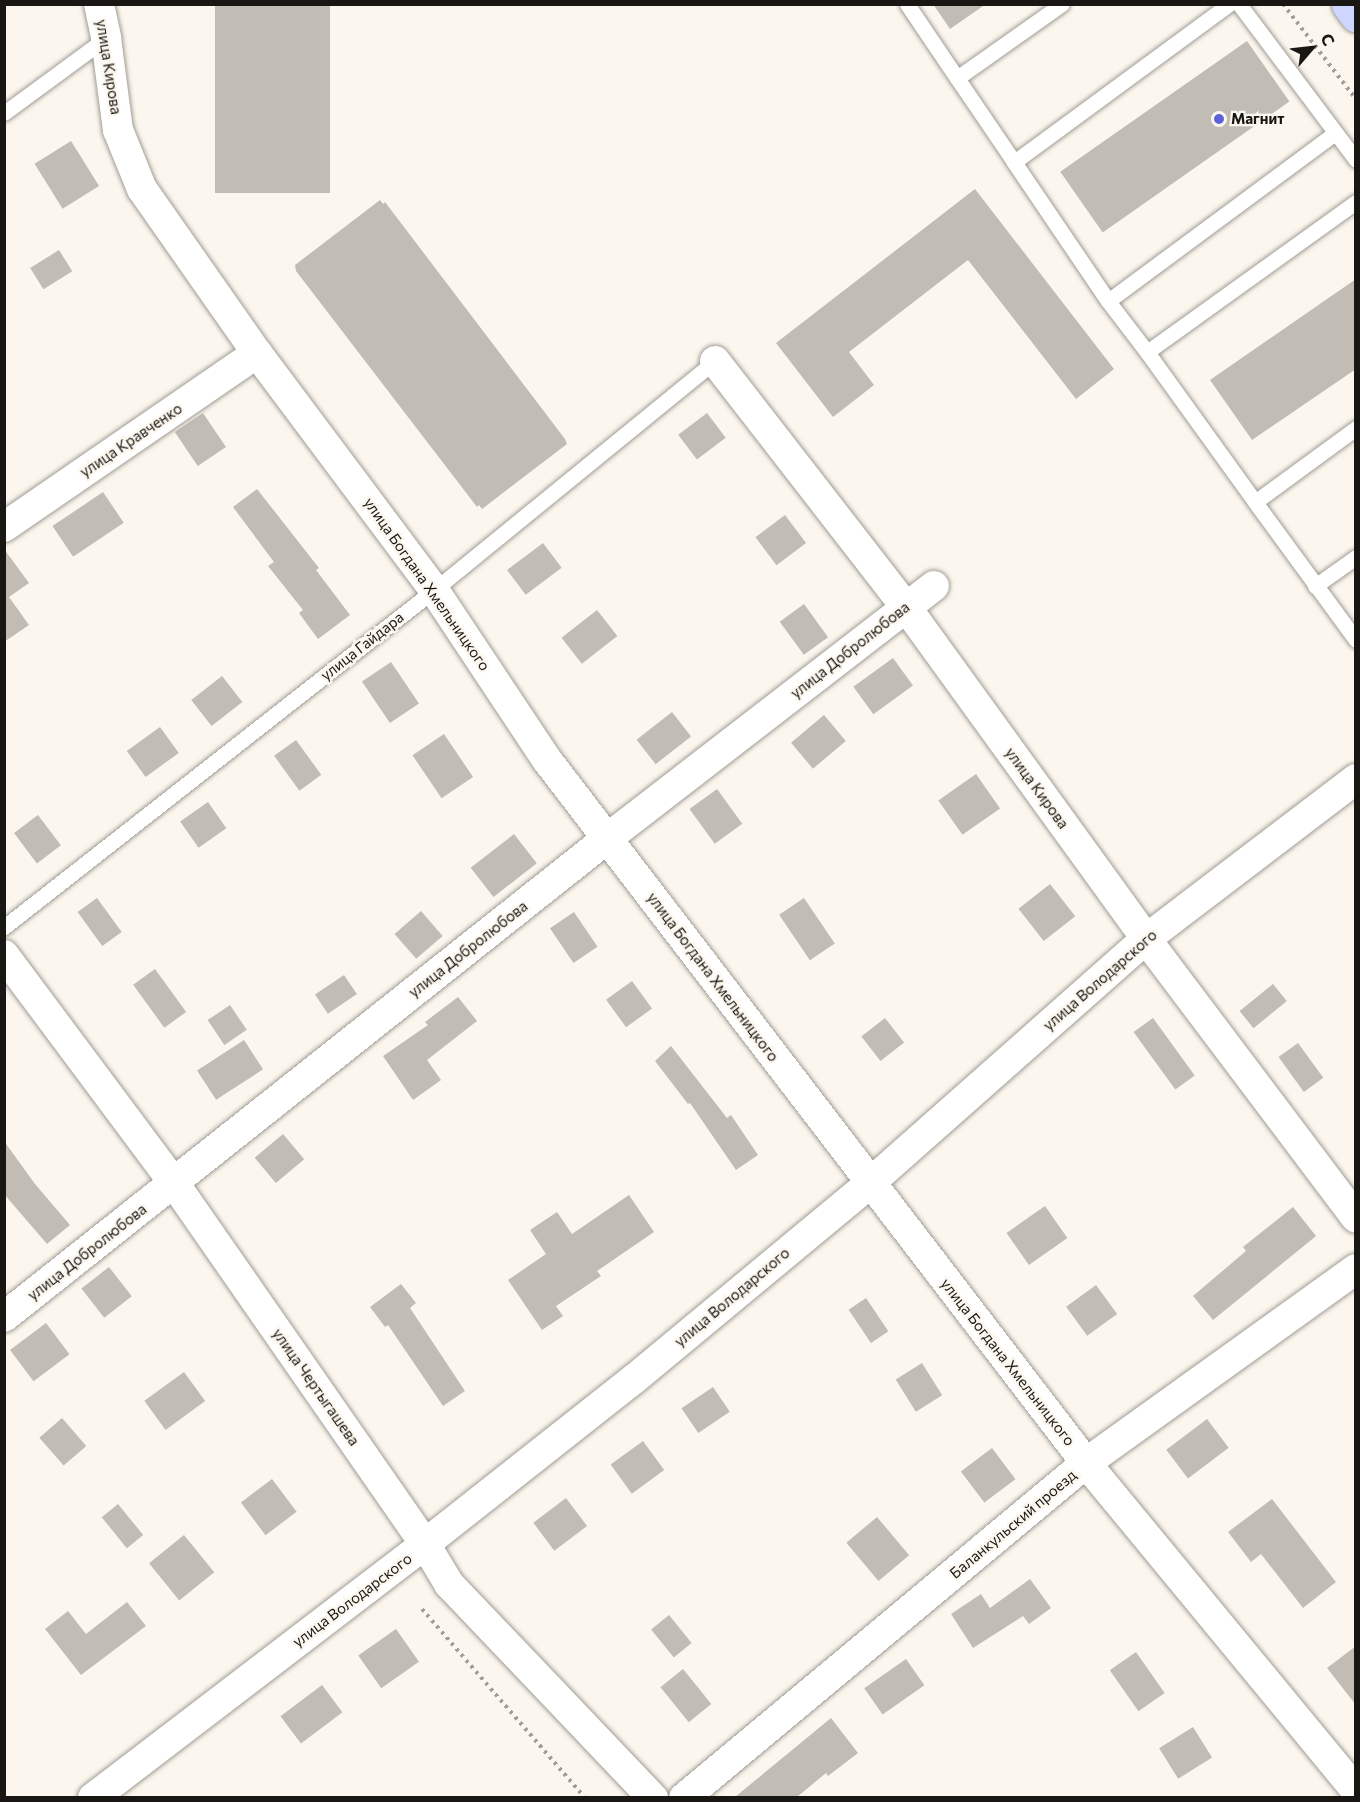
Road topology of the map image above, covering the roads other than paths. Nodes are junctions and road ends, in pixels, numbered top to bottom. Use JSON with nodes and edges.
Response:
{"nodes":[{"id":1,"x":99,"y":4,"type":"edge"},
{"id":2,"x":907,"y":4,"type":"edge"},
{"id":3,"x":1062,"y":4,"type":"edge"},
{"id":4,"x":1229,"y":4,"type":"edge"},
{"id":5,"x":1239,"y":4,"type":"edge"},
{"id":6,"x":1348,"y":4,"type":"edge"},
{"id":7,"x":1356,"y":15,"type":"edge"},
{"id":8,"x":106,"y":38,"type":"junction"},
{"id":9,"x":957,"y":78,"type":"junction"},
{"id":10,"x":4,"y":113,"type":"edge"},
{"id":11,"x":118,"y":130,"type":"joint"},
{"id":12,"x":1335,"y":133,"type":"junction"},
{"id":13,"x":1356,"y":160,"type":"edge"},
{"id":14,"x":1014,"y":162,"type":"junction"},
{"id":15,"x":1356,"y":202,"type":"edge"},
{"id":16,"x":1105,"y":296,"type":"junction"},
{"id":17,"x":1147,"y":352,"type":"junction"},
{"id":18,"x":257,"y":353,"type":"junction"},
{"id":19,"x":715,"y":361,"type":"joint"},
{"id":20,"x":1356,"y":428,"type":"edge"},
{"id":21,"x":1255,"y":502,"type":"junction"},
{"id":22,"x":4,"y":526,"type":"edge"},
{"id":23,"x":1356,"y":557,"type":"edge"},
{"id":24,"x":934,"y":586,"type":"dead end"},
{"id":25,"x":1316,"y":586,"type":"junction"},
{"id":26,"x":434,"y":590,"type":"junction"},
{"id":27,"x":906,"y":607,"type":"junction"},
{"id":28,"x":1356,"y":640,"type":"edge"},
{"id":29,"x":1356,"y":779,"type":"edge"},
{"id":30,"x":607,"y":838,"type":"junction"},
{"id":31,"x":4,"y":927,"type":"edge"},
{"id":32,"x":1146,"y":939,"type":"junction"},
{"id":33,"x":4,"y":955,"type":"edge"},
{"id":34,"x":174,"y":1183,"type":"junction"},
{"id":35,"x":870,"y":1183,"type":"junction"},
{"id":36,"x":1356,"y":1218,"type":"edge"},
{"id":37,"x":1356,"y":1269,"type":"edge"},
{"id":38,"x":4,"y":1317,"type":"edge"},
{"id":39,"x":1086,"y":1463,"type":"junction"},
{"id":40,"x":425,"y":1544,"type":"junction"},
{"id":41,"x":1356,"y":1790,"type":"edge"},
{"id":42,"x":93,"y":1797,"type":"edge"},
{"id":43,"x":653,"y":1797,"type":"edge"},
{"id":44,"x":684,"y":1797,"type":"edge"}],
"edges":[{"from":1,"to":8,"type":"street","name":"улица Кирова"},
{"from":2,"to":9,"type":"lane"},
{"from":3,"to":9,"type":"lane"},
{"from":4,"to":14,"type":"lane"},
{"from":5,"to":12,"type":"lane"},
{"from":6,"to":7,"type":"main road"},
{"from":8,"to":10,"type":"lane"},
{"from":8,"to":11,"type":"street","name":"улица Кирова"},
{"from":9,"to":14,"type":"lane"},
{"from":11,"to":18,"type":"street","name":"улица Богдана Хмельницкого"},
{"from":12,"to":13,"type":"lane"},
{"from":12,"to":16,"type":"lane"},
{"from":14,"to":16,"type":"lane"},
{"from":15,"to":17,"type":"lane"},
{"from":16,"to":17,"type":"lane"},
{"from":17,"to":21,"type":"lane"},
{"from":18,"to":22,"type":"street","name":"улица Кравченко"},
{"from":18,"to":26,"type":"street","name":"улица Богдана Хмельницкого"},
{"from":19,"to":26,"type":"lane","name":"улица Гайдара"},
{"from":19,"to":27,"type":"street","name":"улица Кирова"},
{"from":20,"to":21,"type":"lane"},
{"from":21,"to":25,"type":"lane"},
{"from":23,"to":25,"type":"lane"},
{"from":24,"to":27,"type":"street","name":"улица Добролюбова"},
{"from":25,"to":28,"type":"lane"},
{"from":26,"to":30,"type":"street","name":"улица Богдана Хмельницкого"},
{"from":26,"to":31,"type":"lane","name":"улица Гайдара"},
{"from":27,"to":30,"type":"street","name":"улица Добролюбова"},
{"from":27,"to":32,"type":"street","name":"улица Кирова"},
{"from":29,"to":32,"type":"street","name":"улица Володарского"},
{"from":30,"to":34,"type":"street","name":"улица Добролюбова"},
{"from":30,"to":35,"type":"street","name":"улица Богдана Хмельницкого"},
{"from":32,"to":35,"type":"street","name":"улица Володарского"},
{"from":32,"to":36,"type":"street","name":"улица Кирова"},
{"from":33,"to":34,"type":"street","name":"улица Чертыгашева"},
{"from":34,"to":38,"type":"street","name":"улица Добролюбова"},
{"from":34,"to":40,"type":"street","name":"улица Чертыгашева"},
{"from":35,"to":39,"type":"street","name":"улица Богдана Хмельницкого"},
{"from":35,"to":40,"type":"street","name":"улица Володарского"},
{"from":37,"to":39,"type":"street","name":"Баланкульский проезд"},
{"from":39,"to":41,"type":"street","name":"улица Богдана Хмельницкого"},
{"from":39,"to":44,"type":"street","name":"Баланкульский проезд"},
{"from":40,"to":42,"type":"street","name":"улица Володарского"},
{"from":40,"to":43,"type":"street","name":"улица Чертыгашева"}]}
